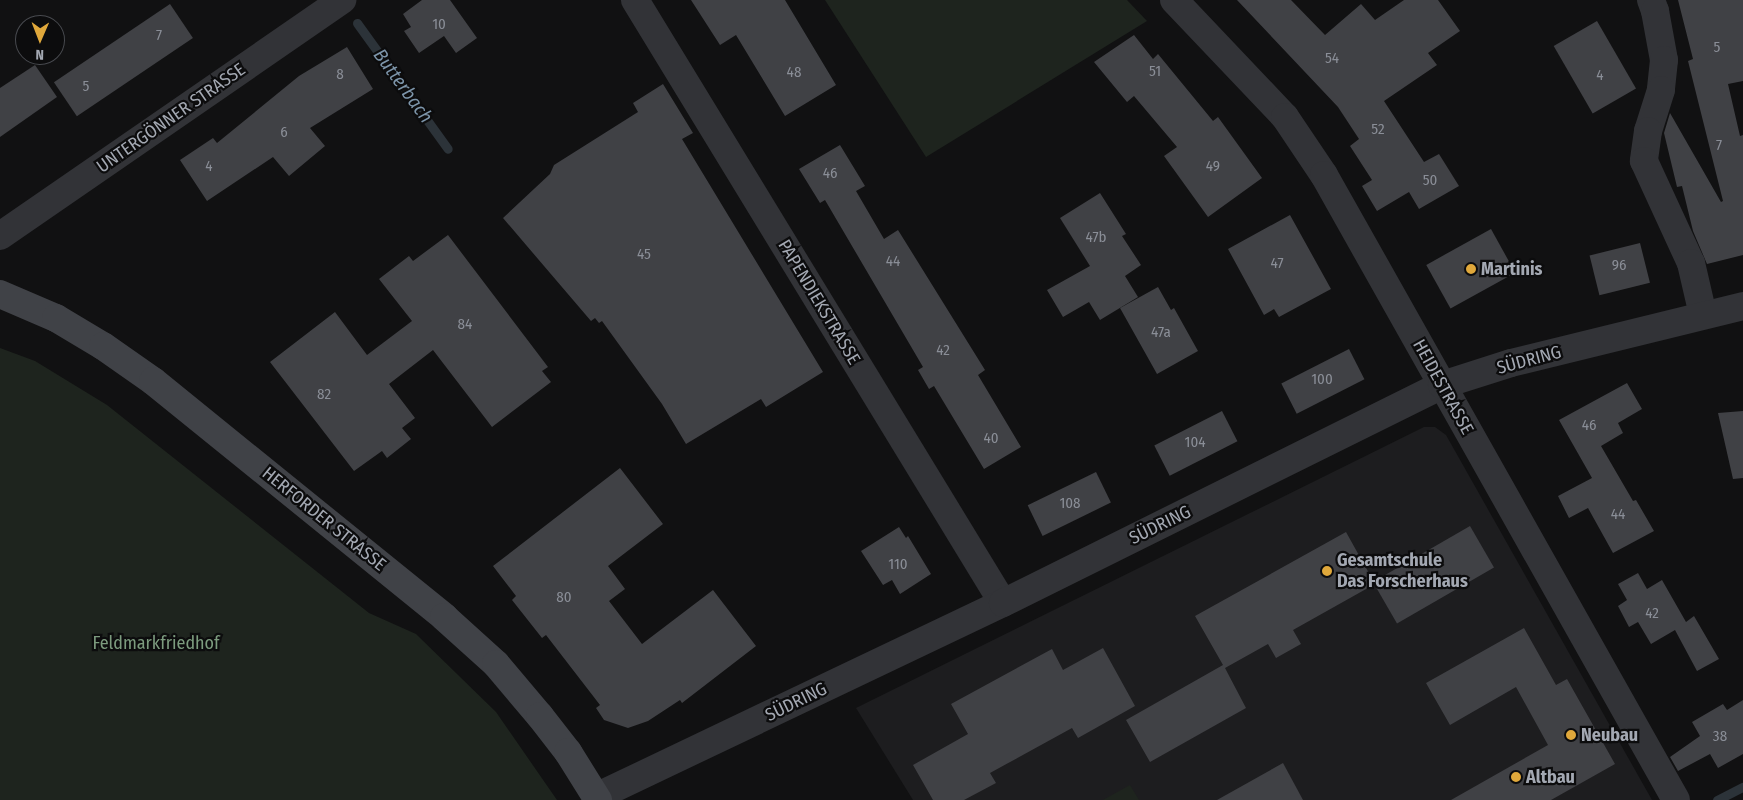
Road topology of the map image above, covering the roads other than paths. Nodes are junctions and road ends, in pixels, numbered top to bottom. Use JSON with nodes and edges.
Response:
{"nodes":[{"id":1,"x":342,"y":0,"type":"edge"},
{"id":2,"x":635,"y":0,"type":"edge"},
{"id":3,"x":1174,"y":0,"type":"edge"},
{"id":4,"x":1651,"y":0,"type":"edge"},
{"id":5,"x":0,"y":236,"type":"edge"},
{"id":6,"x":0,"y":294,"type":"edge"},
{"id":7,"x":1743,"y":306,"type":"edge"},
{"id":8,"x":1704,"y":315,"type":"junction"},
{"id":9,"x":1442,"y":385,"type":"junction"},
{"id":10,"x":1003,"y":603,"type":"junction"},
{"id":11,"x":597,"y":798,"type":"edge"},
{"id":12,"x":1676,"y":800,"type":"edge"}],
"edges":[{"from":1,"to":5,"type":"street","name":"UNTERGÖNNER STRASSE"},
{"from":2,"to":10,"type":"street","name":"PAPENDIEKSTRASSE"},
{"from":3,"to":9,"type":"street","name":"HEIDESTRASSE"},
{"from":4,"to":8,"type":"street"},
{"from":6,"to":11,"type":"main road","name":"HERFORDER STRASSE"},
{"from":7,"to":8,"type":"street","name":"SÜDRING"},
{"from":8,"to":9,"type":"street","name":"SÜDRING"},
{"from":9,"to":10,"type":"street","name":"SÜDRING"},
{"from":9,"to":12,"type":"street","name":"HEIDESTRASSE"},
{"from":10,"to":11,"type":"street","name":"SÜDRING"}]}
